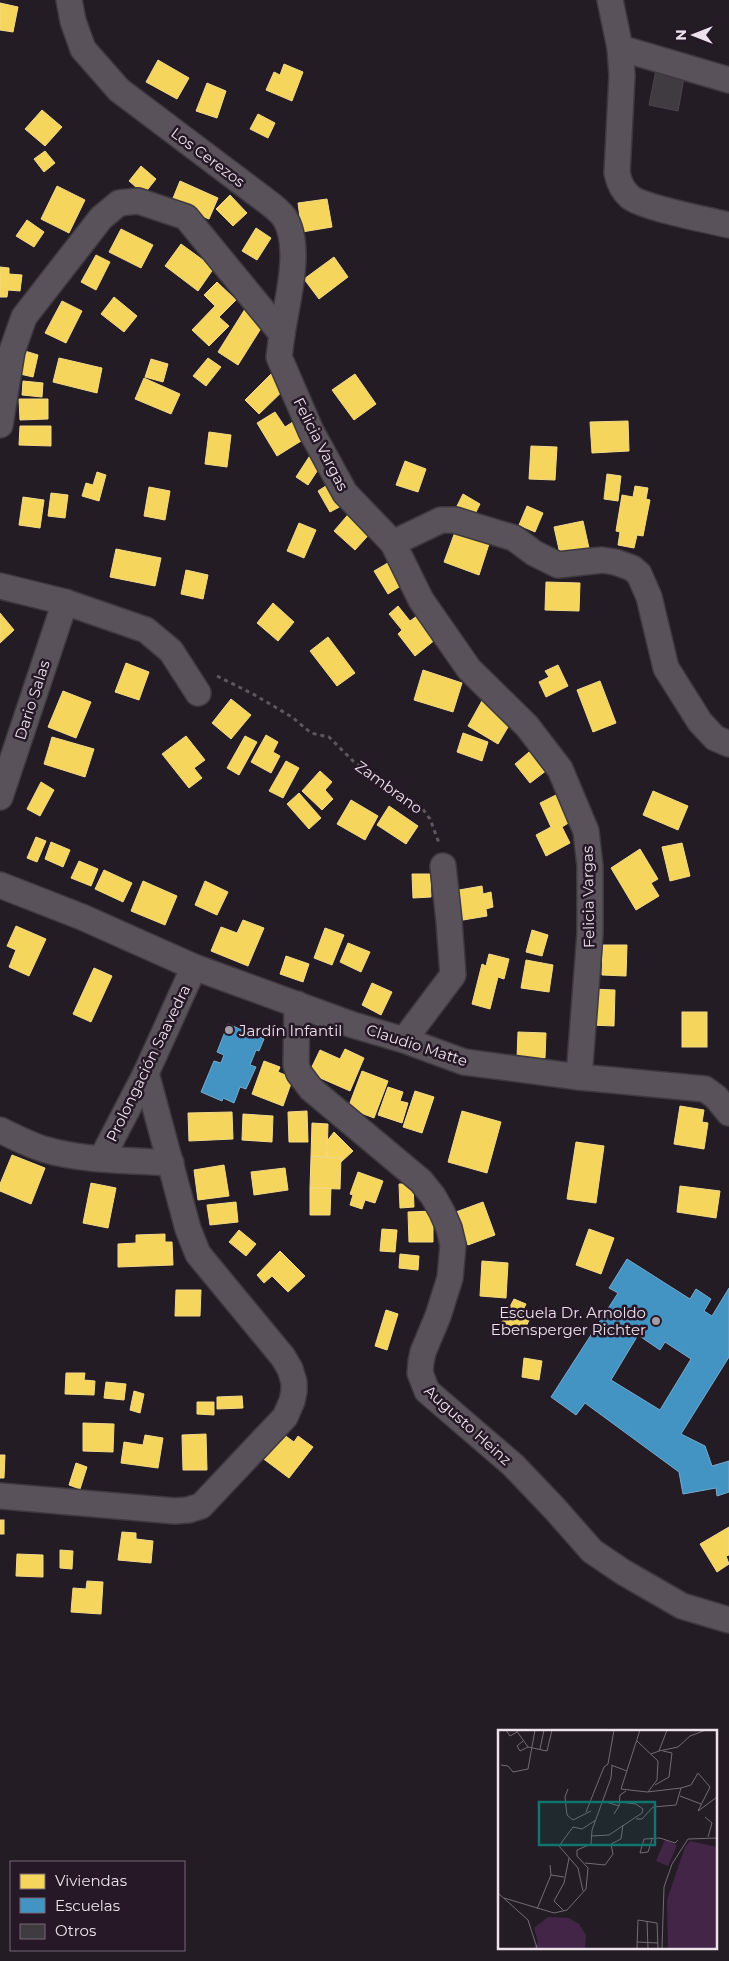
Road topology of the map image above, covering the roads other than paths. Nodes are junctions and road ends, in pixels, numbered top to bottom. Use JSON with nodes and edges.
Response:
{"nodes":[{"id":1,"x":69,"y":0,"type":"edge"},
{"id":2,"x":610,"y":0,"type":"edge"},
{"id":3,"x":620,"y":48,"type":"junction"},
{"id":4,"x":729,"y":80,"type":"edge"},
{"id":5,"x":729,"y":225,"type":"edge"},
{"id":6,"x":282,"y":334,"type":"junction"},
{"id":7,"x":0,"y":425,"type":"edge"},
{"id":8,"x":393,"y":543,"type":"junction"},
{"id":9,"x":0,"y":586,"type":"edge"},
{"id":10,"x":65,"y":602,"type":"junction"},
{"id":11,"x":198,"y":693,"type":"dead end"},
{"id":12,"x":729,"y":744,"type":"edge"},
{"id":13,"x":0,"y":797,"type":"edge"},
{"id":14,"x":443,"y":866,"type":"road end"},
{"id":15,"x":0,"y":885,"type":"edge"},
{"id":16,"x":194,"y":967,"type":"junction"},
{"id":17,"x":297,"y":1004,"type":"junction"},
{"id":18,"x":404,"y":1040,"type":"junction"},
{"id":19,"x":146,"y":1073,"type":"junction"},
{"id":20,"x":579,"y":1077,"type":"junction"},
{"id":21,"x":729,"y":1113,"type":"edge"},
{"id":22,"x":0,"y":1130,"type":"edge"},
{"id":23,"x":102,"y":1158,"type":"junction"},
{"id":24,"x":171,"y":1163,"type":"junction"},
{"id":25,"x":0,"y":1496,"type":"edge"},
{"id":26,"x":729,"y":1620,"type":"edge"}],
"edges":[{"from":1,"to":6,"type":"street","name":"Los Cerezos"},
{"from":2,"to":3,"type":"street"},
{"from":3,"to":4,"type":"street"},
{"from":3,"to":5,"type":"street"},
{"from":6,"to":7,"type":"street"},
{"from":6,"to":8,"type":"street","name":"Felicia Vargas"},
{"from":8,"to":12,"type":"street"},
{"from":8,"to":20,"type":"street","name":"Felicia Vargas"},
{"from":9,"to":10,"type":"street"},
{"from":10,"to":11,"type":"street"},
{"from":10,"to":13,"type":"street","name":"Dario Salas"},
{"from":14,"to":18,"type":"street"},
{"from":15,"to":16,"type":"street","name":"Claudio Matte"},
{"from":16,"to":17,"type":"street","name":"Claudio Matte"},
{"from":16,"to":19,"type":"street","name":"Prolongación Saavedra"},
{"from":17,"to":18,"type":"street","name":"Claudio Matte"},
{"from":17,"to":26,"type":"street","name":"Augusto Heinz"},
{"from":18,"to":20,"type":"street","name":"Claudio Matte"},
{"from":19,"to":23,"type":"street","name":"Prolongación Saavedra"},
{"from":19,"to":24,"type":"street"},
{"from":20,"to":21,"type":"street","name":"Claudio Matte"},
{"from":22,"to":23,"type":"street","name":"Prolongación Saavedra"},
{"from":23,"to":24,"type":"street","name":"Prolongación Saavedra"},
{"from":24,"to":25,"type":"street"}]}
